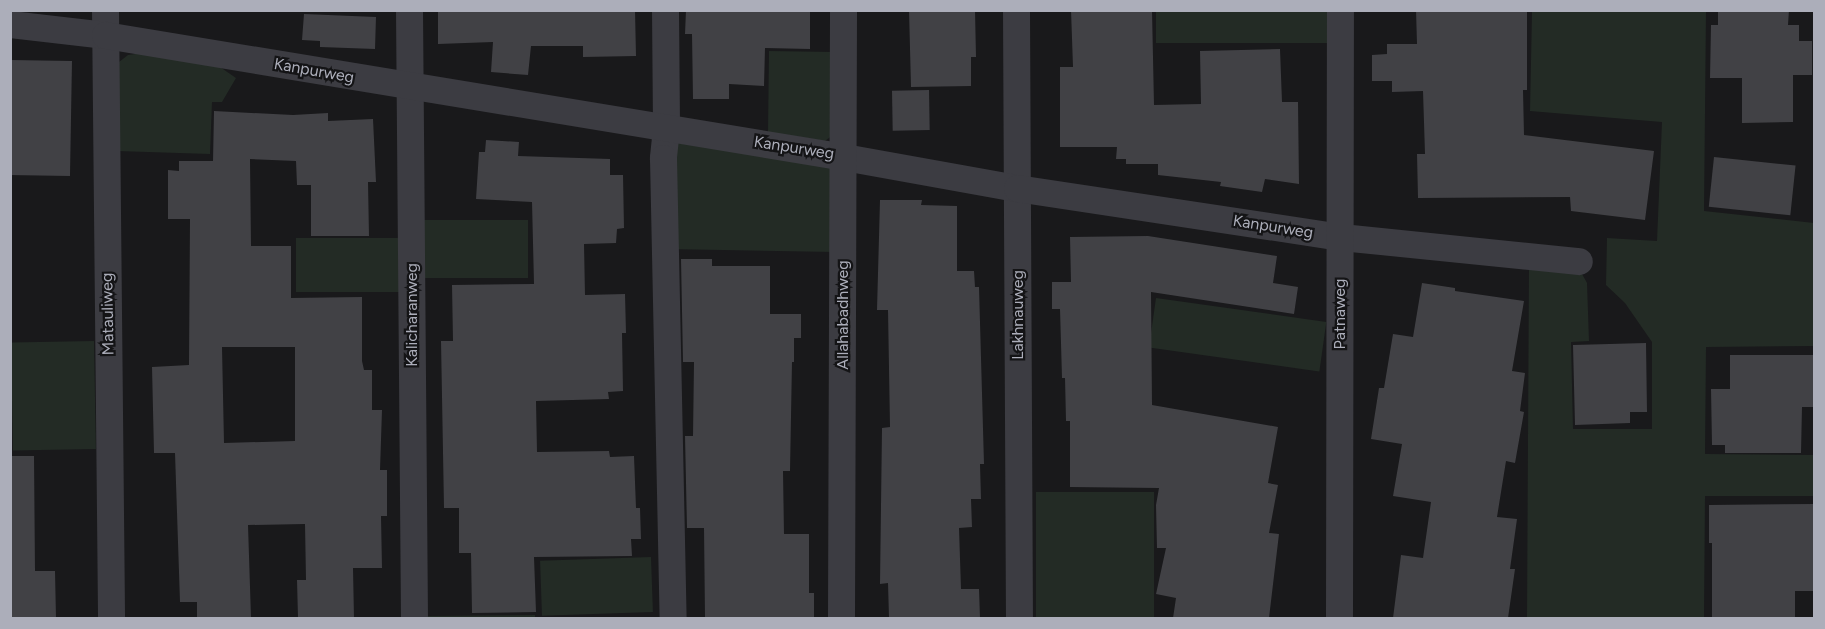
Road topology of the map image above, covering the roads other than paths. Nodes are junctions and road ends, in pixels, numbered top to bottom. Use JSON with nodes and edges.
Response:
{"nodes":[{"id":1,"x":409,"y":10,"type":"edge"},
{"id":2,"x":665,"y":10,"type":"edge"},
{"id":3,"x":843,"y":10,"type":"edge"},
{"id":4,"x":1017,"y":10,"type":"edge"},
{"id":5,"x":1340,"y":10,"type":"edge"},
{"id":6,"x":105,"y":23,"type":"edge"},
{"id":7,"x":10,"y":24,"type":"edge"},
{"id":8,"x":410,"y":87,"type":"junction"},
{"id":9,"x":666,"y":128,"type":"junction"},
{"id":10,"x":844,"y":157,"type":"junction"},
{"id":11,"x":1017,"y":188,"type":"junction"},
{"id":12,"x":1341,"y":237,"type":"junction"},
{"id":13,"x":1579,"y":261,"type":"dead end"},
{"id":14,"x":111,"y":618,"type":"edge"},
{"id":15,"x":414,"y":618,"type":"edge"},
{"id":16,"x":673,"y":618,"type":"edge"},
{"id":17,"x":841,"y":618,"type":"edge"},
{"id":18,"x":1019,"y":618,"type":"edge"},
{"id":19,"x":1340,"y":618,"type":"edge"}],
"edges":[{"from":1,"to":8,"type":"street","name":"Kalicharanweg"},
{"from":2,"to":9,"type":"street"},
{"from":3,"to":10,"type":"street","name":"Allahabadhweg"},
{"from":4,"to":11,"type":"street","name":"Lakhnauweg"},
{"from":5,"to":12,"type":"street","name":"Patnaweg"},
{"from":6,"to":7,"type":"street","name":"Kanpurweg"},
{"from":6,"to":8,"type":"street","name":"Kanpurweg"},
{"from":6,"to":14,"type":"street","name":"Matauliweg"},
{"from":8,"to":9,"type":"street","name":"Kanpurweg"},
{"from":8,"to":15,"type":"street","name":"Kalicharanweg"},
{"from":9,"to":10,"type":"street","name":"Kanpurweg"},
{"from":9,"to":16,"type":"street"},
{"from":10,"to":11,"type":"street","name":"Kanpurweg"},
{"from":10,"to":17,"type":"street","name":"Allahabadhweg"},
{"from":11,"to":12,"type":"street","name":"Kanpurweg"},
{"from":11,"to":18,"type":"street","name":"Lakhnauweg"},
{"from":12,"to":13,"type":"street","name":"Kanpurweg"},
{"from":12,"to":19,"type":"street","name":"Patnaweg"}]}
